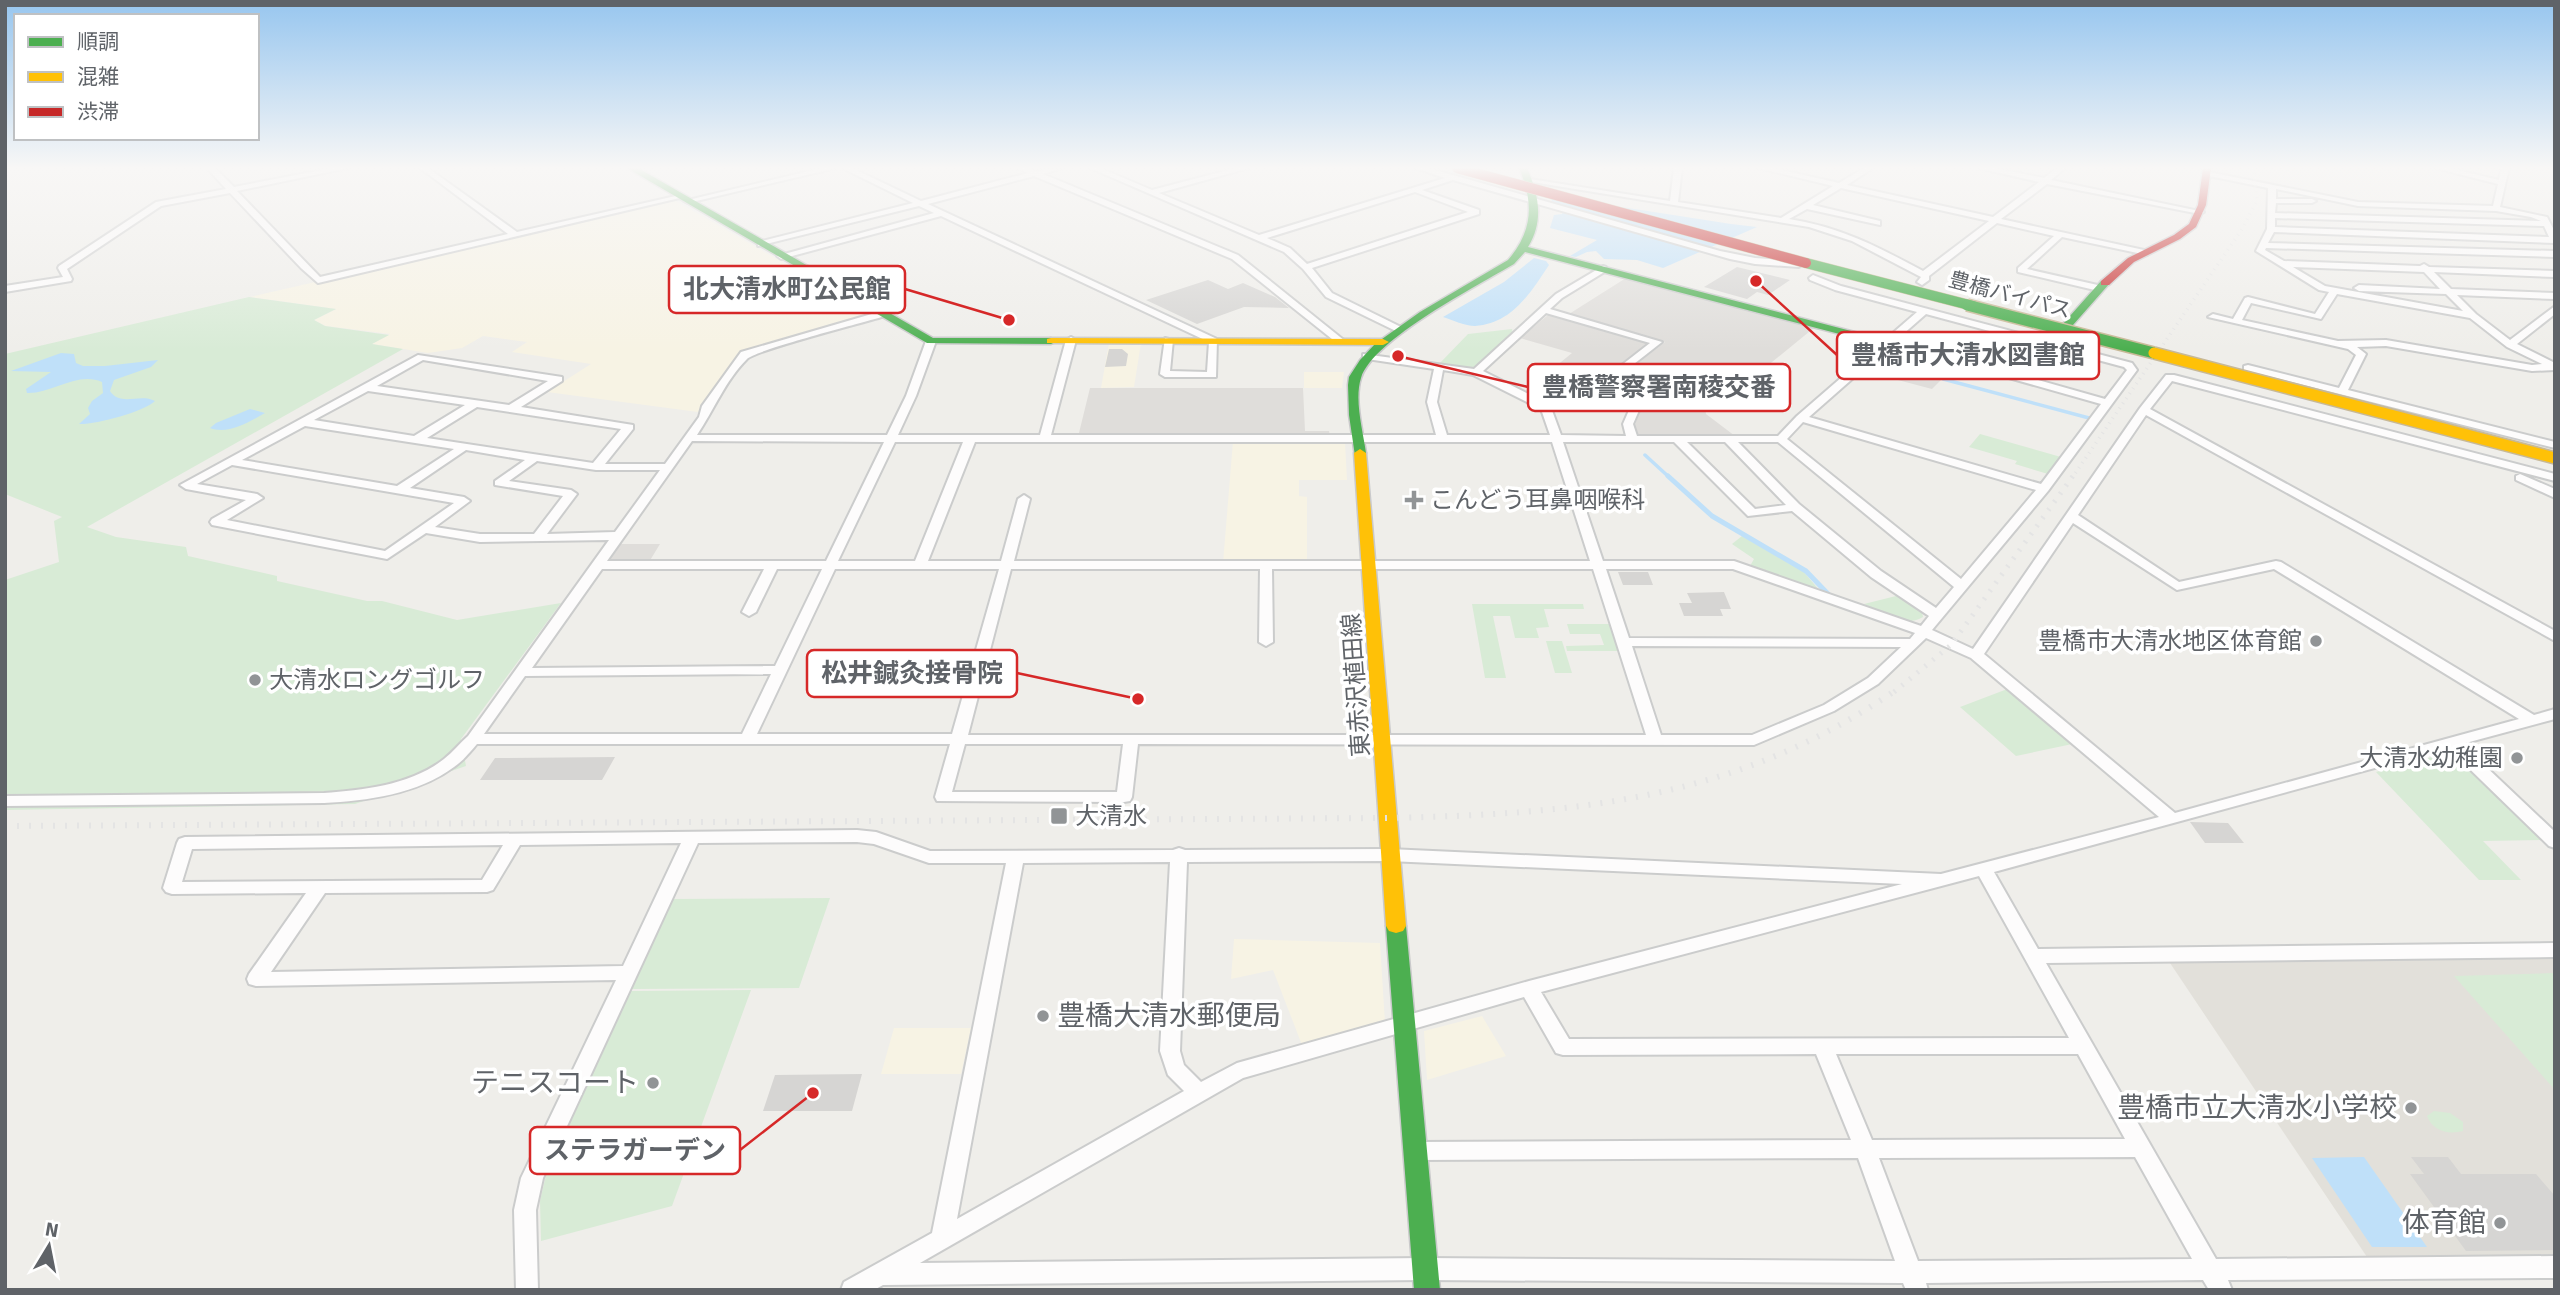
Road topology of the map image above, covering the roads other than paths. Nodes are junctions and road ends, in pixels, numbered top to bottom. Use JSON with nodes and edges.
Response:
{"nodes":[{"id":1,"x":122,"y":228,"type":"edge"},
{"id":2,"x":267,"y":228,"type":"edge"},
{"id":3,"x":506,"y":228,"type":"edge"},
{"id":4,"x":541,"y":228,"type":"edge"},
{"id":5,"x":734,"y":228,"type":"edge"},
{"id":6,"x":824,"y":228,"type":"edge"},
{"id":7,"x":884,"y":228,"type":"edge"},
{"id":8,"x":975,"y":228,"type":"edge"},
{"id":9,"x":1167,"y":228,"type":"edge"},
{"id":10,"x":1236,"y":228,"type":"edge"},
{"id":11,"x":1291,"y":228,"type":"edge"},
{"id":12,"x":1425,"y":228,"type":"edge"},
{"id":13,"x":1534,"y":228,"type":"edge"},
{"id":14,"x":1630,"y":228,"type":"edge"},
{"id":15,"x":1671,"y":228,"type":"edge"},
{"id":16,"x":1817,"y":228,"type":"edge"},
{"id":17,"x":1983,"y":228,"type":"edge"},
{"id":18,"x":2036,"y":228,"type":"edge"},
{"id":19,"x":2188,"y":228,"type":"edge"},
{"id":20,"x":2384,"y":228,"type":"edge"},
{"id":21,"x":2270,"y":229,"type":"joint"},
{"id":22,"x":514,"y":234,"type":"junction"},
{"id":23,"x":2061,"y":234,"type":"junction"},
{"id":24,"x":2390,"y":234,"type":"junction"},
{"id":25,"x":1259,"y":238,"type":"junction"},
{"id":26,"x":2555,"y":239,"type":"edge"},
{"id":27,"x":761,"y":244,"type":"junction"},
{"id":28,"x":2263,"y":245,"type":"junction"},
{"id":29,"x":1525,"y":249,"type":"junction"},
{"id":30,"x":2407,"y":250,"type":"junction"},
{"id":31,"x":2144,"y":253,"type":"junction"},
{"id":32,"x":2555,"y":254,"type":"edge"},
{"id":33,"x":781,"y":256,"type":"junction"},
{"id":34,"x":2281,"y":264,"type":"junction"},
{"id":35,"x":1306,"y":267,"type":"junction"},
{"id":36,"x":1603,"y":269,"type":"junction"},
{"id":37,"x":2426,"y":269,"type":"junction"},
{"id":38,"x":2555,"y":274,"type":"edge"},
{"id":39,"x":1813,"y":278,"type":"dead end"},
{"id":40,"x":1921,"y":280,"type":"junction"},
{"id":41,"x":2099,"y":288,"type":"junction"},
{"id":42,"x":2322,"y":288,"type":"junction"},
{"id":43,"x":5,"y":289,"type":"edge"},
{"id":44,"x":2334,"y":291,"type":"junction"},
{"id":45,"x":2449,"y":291,"type":"junction"},
{"id":46,"x":2555,"y":296,"type":"edge"},
{"id":47,"x":1895,"y":302,"type":"junction"},
{"id":48,"x":2555,"y":309,"type":"edge"},
{"id":49,"x":1544,"y":310,"type":"junction"},
{"id":50,"x":1924,"y":311,"type":"junction"},
{"id":51,"x":882,"y":314,"type":"junction"},
{"id":52,"x":2473,"y":316,"type":"junction"},
{"id":53,"x":2213,"y":317,"type":"dead end"},
{"id":54,"x":2236,"y":322,"type":"junction"},
{"id":55,"x":2070,"y":323,"type":"junction"},
{"id":56,"x":1400,"y":330,"type":"junction"},
{"id":57,"x":1072,"y":340,"type":"junction"},
{"id":58,"x":1168,"y":340,"type":"junction"},
{"id":59,"x":931,"y":341,"type":"junction"},
{"id":60,"x":1214,"y":341,"type":"junction"},
{"id":61,"x":1340,"y":341,"type":"junction"},
{"id":62,"x":1383,"y":342,"type":"junction"},
{"id":63,"x":1888,"y":343,"type":"junction"},
{"id":64,"x":2339,"y":344,"type":"junction"},
{"id":65,"x":2051,"y":345,"type":"junction"},
{"id":66,"x":2510,"y":345,"type":"junction"},
{"id":67,"x":1367,"y":356,"type":"junction"},
{"id":68,"x":2232,"y":365,"type":"junction"},
{"id":69,"x":2554,"y":365,"type":"edge"},
{"id":70,"x":1439,"y":367,"type":"junction"},
{"id":71,"x":1476,"y":372,"type":"junction"},
{"id":72,"x":2013,"y":376,"type":"junction"},
{"id":73,"x":366,"y":387,"type":"junction"},
{"id":74,"x":2222,"y":391,"type":"junction"},
{"id":75,"x":2342,"y":392,"type":"junction"},
{"id":76,"x":476,"y":403,"type":"junction"},
{"id":77,"x":2108,"y":403,"type":"junction"},
{"id":78,"x":511,"y":408,"type":"junction"},
{"id":79,"x":2144,"y":410,"type":"junction"},
{"id":80,"x":1801,"y":418,"type":"junction"},
{"id":81,"x":303,"y":422,"type":"junction"},
{"id":82,"x":688,"y":438,"type":"junction"},
{"id":83,"x":417,"y":439,"type":"junction"},
{"id":84,"x":890,"y":439,"type":"junction"},
{"id":85,"x":970,"y":439,"type":"junction"},
{"id":86,"x":1044,"y":439,"type":"junction"},
{"id":87,"x":1358,"y":439,"type":"junction"},
{"id":88,"x":1443,"y":439,"type":"junction"},
{"id":89,"x":1556,"y":439,"type":"junction"},
{"id":90,"x":1633,"y":439,"type":"junction"},
{"id":91,"x":1677,"y":439,"type":"junction"},
{"id":92,"x":1728,"y":439,"type":"junction"},
{"id":93,"x":1781,"y":439,"type":"junction"},
{"id":94,"x":2555,"y":445,"type":"edge"},
{"id":95,"x":465,"y":446,"type":"junction"},
{"id":96,"x":536,"y":457,"type":"junction"},
{"id":97,"x":2555,"y":458,"type":"edge"},
{"id":98,"x":230,"y":461,"type":"junction"},
{"id":99,"x":596,"y":467,"type":"junction"},
{"id":100,"x":667,"y":467,"type":"junction"},
{"id":101,"x":2520,"y":478,"type":"dead end"},
{"id":102,"x":2555,"y":478,"type":"edge"},
{"id":103,"x":2043,"y":488,"type":"junction"},
{"id":104,"x":399,"y":490,"type":"junction"},
{"id":105,"x":2555,"y":494,"type":"edge"},
{"id":106,"x":1024,"y":499,"type":"dead end"},
{"id":107,"x":1796,"y":507,"type":"junction"},
{"id":108,"x":2071,"y":516,"type":"junction"},
{"id":109,"x":424,"y":529,"type":"junction"},
{"id":110,"x":617,"y":536,"type":"junction"},
{"id":111,"x":538,"y":538,"type":"junction"},
{"id":112,"x":773,"y":564,"type":"junction"},
{"id":113,"x":830,"y":564,"type":"junction"},
{"id":114,"x":920,"y":564,"type":"junction"},
{"id":115,"x":597,"y":565,"type":"junction"},
{"id":116,"x":1006,"y":565,"type":"junction"},
{"id":117,"x":1598,"y":565,"type":"junction"},
{"id":118,"x":1266,"y":566,"type":"junction"},
{"id":119,"x":1370,"y":566,"type":"junction"},
{"id":120,"x":1963,"y":587,"type":"junction"},
{"id":121,"x":749,"y":612,"type":"dead end"},
{"id":122,"x":1938,"y":616,"type":"junction"},
{"id":123,"x":1925,"y":632,"type":"junction"},
{"id":124,"x":2555,"y":637,"type":"edge"},
{"id":125,"x":1266,"y":642,"type":"dead end"},
{"id":126,"x":1623,"y":642,"type":"junction"},
{"id":127,"x":1914,"y":643,"type":"junction"},
{"id":128,"x":1976,"y":654,"type":"junction"},
{"id":129,"x":780,"y":670,"type":"junction"},
{"id":130,"x":522,"y":672,"type":"junction"},
{"id":131,"x":2555,"y":714,"type":"edge"},
{"id":132,"x":2532,"y":720,"type":"junction"},
{"id":133,"x":748,"y":737,"type":"junction"},
{"id":134,"x":959,"y":738,"type":"junction"},
{"id":135,"x":1131,"y":738,"type":"junction"},
{"id":136,"x":472,"y":739,"type":"junction"},
{"id":137,"x":1383,"y":739,"type":"junction"},
{"id":138,"x":1655,"y":739,"type":"junction"},
{"id":139,"x":2452,"y":743,"type":"junction"},
{"id":140,"x":5,"y":801,"type":"edge"},
{"id":141,"x":2172,"y":819,"type":"junction"},
{"id":142,"x":693,"y":836,"type":"junction"},
{"id":143,"x":516,"y":838,"type":"junction"},
{"id":144,"x":2555,"y":842,"type":"edge"},
{"id":145,"x":1179,"y":854,"type":"junction"},
{"id":146,"x":1390,"y":855,"type":"junction"},
{"id":147,"x":1016,"y":856,"type":"junction"},
{"id":148,"x":1983,"y":868,"type":"junction"},
{"id":149,"x":1938,"y":879,"type":"junction"},
{"id":150,"x":320,"y":887,"type":"junction"},
{"id":151,"x":2555,"y":950,"type":"edge"},
{"id":152,"x":2033,"y":956,"type":"junction"},
{"id":153,"x":628,"y":973,"type":"junction"},
{"id":154,"x":1529,"y":988,"type":"junction"},
{"id":155,"x":1406,"y":1023,"type":"junction"},
{"id":156,"x":2084,"y":1046,"type":"junction"},
{"id":157,"x":1823,"y":1047,"type":"junction"},
{"id":158,"x":1199,"y":1093,"type":"junction"},
{"id":159,"x":2141,"y":1148,"type":"junction"},
{"id":160,"x":1416,"y":1151,"type":"junction"},
{"id":161,"x":1866,"y":1151,"type":"junction"},
{"id":162,"x":942,"y":1239,"type":"junction"},
{"id":163,"x":2555,"y":1267,"type":"edge"},
{"id":164,"x":2209,"y":1269,"type":"junction"},
{"id":165,"x":1426,"y":1280,"type":"edge"},
{"id":166,"x":1913,"y":1281,"type":"edge"},
{"id":167,"x":864,"y":1284,"type":"edge"},
{"id":168,"x":527,"y":1290,"type":"edge"},
{"id":169,"x":2221,"y":1290,"type":"edge"}],
"edges":[{"from":1,"to":43,"type":"street"},
{"from":2,"to":22,"type":"street"},
{"from":3,"to":22,"type":"street"},
{"from":4,"to":22,"type":"street"},
{"from":5,"to":27,"type":"main road"},
{"from":6,"to":27,"type":"street"},
{"from":7,"to":33,"type":"street"},
{"from":8,"to":60,"type":"street"},
{"from":9,"to":61,"type":"street"},
{"from":10,"to":25,"type":"street"},
{"from":11,"to":25,"type":"street"},
{"from":12,"to":35,"type":"street"},
{"from":13,"to":29,"type":"main road"},
{"from":14,"to":40,"type":"street"},
{"from":15,"to":97,"type":"main road","name":"豊橋バイパス","bridge":true},
{"from":16,"to":40,"type":"street"},
{"from":17,"to":40,"type":"street"},
{"from":18,"to":23,"type":"street"},
{"from":19,"to":31,"type":"main road"},
{"from":20,"to":24,"type":"street"},
{"from":21,"to":24,"type":"street"},
{"from":21,"to":28,"type":"street"},
{"from":23,"to":31,"type":"street"},
{"from":23,"to":41,"type":"street"},
{"from":24,"to":26,"type":"street"},
{"from":24,"to":30,"type":"street"},
{"from":25,"to":35,"type":"street"},
{"from":27,"to":33,"type":"main road"},
{"from":28,"to":30,"type":"street"},
{"from":28,"to":34,"type":"street"},
{"from":29,"to":36,"type":"main road"},
{"from":29,"to":56,"type":"main road","name":"東赤沢植田線"},
{"from":30,"to":32,"type":"street"},
{"from":30,"to":37,"type":"street"},
{"from":31,"to":41,"type":"main road"},
{"from":33,"to":51,"type":"main road"},
{"from":34,"to":37,"type":"street"},
{"from":34,"to":42,"type":"street"},
{"from":35,"to":56,"type":"street"},
{"from":36,"to":49,"type":"street"},
{"from":36,"to":63,"type":"main road"},
{"from":37,"to":38,"type":"street"},
{"from":37,"to":45,"type":"street"},
{"from":39,"to":47,"type":"street"},
{"from":40,"to":47,"type":"street"},
{"from":40,"to":55,"type":"street"},
{"from":41,"to":55,"type":"main road"},
{"from":42,"to":44,"type":"street"},
{"from":42,"to":45,"type":"street"},
{"from":44,"to":52,"type":"street"},
{"from":44,"to":54,"type":"street"},
{"from":45,"to":46,"type":"street"},
{"from":45,"to":52,"type":"street"},
{"from":47,"to":50,"type":"street"},
{"from":48,"to":66,"type":"street"},
{"from":49,"to":71,"type":"street"},
{"from":49,"to":90,"type":"street"},
{"from":50,"to":63,"type":"street"},
{"from":50,"to":65,"type":"street"},
{"from":51,"to":59,"type":"main road"},
{"from":51,"to":82,"type":"street"},
{"from":52,"to":66,"type":"street"},
{"from":53,"to":54,"type":"street"},
{"from":54,"to":64,"type":"street"},
{"from":55,"to":65,"type":"main road"},
{"from":55,"to":68,"type":"street"},
{"from":56,"to":62,"type":"main road","name":"東赤沢植田線"},
{"from":57,"to":58,"type":"main road"},
{"from":57,"to":59,"type":"main road"},
{"from":57,"to":86,"type":"street"},
{"from":58,"to":60,"type":"main road"},
{"from":58,"to":60,"type":"street"},
{"from":59,"to":84,"type":"street"},
{"from":60,"to":61,"type":"main road"},
{"from":61,"to":62,"type":"main road"},
{"from":62,"to":67,"type":"main road","name":"東赤沢植田線"},
{"from":63,"to":72,"type":"main road"},
{"from":63,"to":80,"type":"street"},
{"from":64,"to":69,"type":"street"},
{"from":64,"to":75,"type":"street"},
{"from":65,"to":72,"type":"main road"},
{"from":65,"to":77,"type":"street"},
{"from":66,"to":69,"type":"street"},
{"from":67,"to":70,"type":"street"},
{"from":67,"to":87,"type":"main road","name":"東赤沢植田線"},
{"from":68,"to":74,"type":"street"},
{"from":68,"to":75,"type":"street"},
{"from":70,"to":71,"type":"street"},
{"from":70,"to":88,"type":"street"},
{"from":71,"to":89,"type":"street"},
{"from":72,"to":77,"type":"street"},
{"from":73,"to":76,"type":"street"},
{"from":73,"to":78,"type":"street"},
{"from":73,"to":81,"type":"street"},
{"from":74,"to":79,"type":"street"},
{"from":74,"to":102,"type":"street"},
{"from":75,"to":94,"type":"street"},
{"from":76,"to":78,"type":"street"},
{"from":76,"to":83,"type":"street"},
{"from":77,"to":103,"type":"street"},
{"from":78,"to":99,"type":"street"},
{"from":79,"to":108,"type":"street"},
{"from":79,"to":124,"type":"street"},
{"from":80,"to":93,"type":"street"},
{"from":80,"to":103,"type":"street"},
{"from":81,"to":83,"type":"street"},
{"from":81,"to":98,"type":"street"},
{"from":82,"to":84,"type":"street"},
{"from":82,"to":100,"type":"street"},
{"from":83,"to":95,"type":"street"},
{"from":84,"to":85,"type":"street"},
{"from":84,"to":113,"type":"street"},
{"from":85,"to":86,"type":"street"},
{"from":85,"to":114,"type":"street"},
{"from":86,"to":87,"type":"street"},
{"from":87,"to":88,"type":"street"},
{"from":87,"to":119,"type":"main road","name":"東赤沢植田線"},
{"from":88,"to":89,"type":"street"},
{"from":89,"to":90,"type":"street"},
{"from":89,"to":117,"type":"street"},
{"from":90,"to":91,"type":"street"},
{"from":91,"to":92,"type":"street"},
{"from":91,"to":107,"type":"street"},
{"from":92,"to":93,"type":"street"},
{"from":92,"to":107,"type":"street"},
{"from":93,"to":120,"type":"street"},
{"from":95,"to":96,"type":"street"},
{"from":95,"to":104,"type":"street"},
{"from":96,"to":99,"type":"street"},
{"from":96,"to":111,"type":"street"},
{"from":98,"to":104,"type":"street"},
{"from":98,"to":109,"type":"street"},
{"from":99,"to":100,"type":"street"},
{"from":100,"to":110,"type":"street"},
{"from":101,"to":105,"type":"street"},
{"from":103,"to":120,"type":"street"},
{"from":104,"to":109,"type":"street"},
{"from":106,"to":116,"type":"street"},
{"from":107,"to":122,"type":"street"},
{"from":108,"to":128,"type":"street"},
{"from":108,"to":132,"type":"street"},
{"from":109,"to":111,"type":"street"},
{"from":110,"to":111,"type":"street"},
{"from":110,"to":115,"type":"street"},
{"from":112,"to":113,"type":"street"},
{"from":112,"to":115,"type":"street"},
{"from":112,"to":121,"type":"street"},
{"from":113,"to":114,"type":"street"},
{"from":113,"to":129,"type":"street"},
{"from":114,"to":116,"type":"street"},
{"from":115,"to":130,"type":"street"},
{"from":116,"to":118,"type":"street"},
{"from":116,"to":134,"type":"street"},
{"from":117,"to":119,"type":"street"},
{"from":117,"to":123,"type":"street"},
{"from":117,"to":126,"type":"street"},
{"from":118,"to":119,"type":"street"},
{"from":118,"to":125,"type":"street"},
{"from":119,"to":137,"type":"main road","name":"東赤沢植田線"},
{"from":120,"to":122,"type":"street"},
{"from":122,"to":123,"type":"street"},
{"from":123,"to":127,"type":"street"},
{"from":123,"to":128,"type":"street"},
{"from":126,"to":127,"type":"street"},
{"from":126,"to":138,"type":"street"},
{"from":127,"to":138,"type":"street"},
{"from":128,"to":141,"type":"street"},
{"from":129,"to":130,"type":"street"},
{"from":129,"to":133,"type":"street"},
{"from":130,"to":136,"type":"street"},
{"from":131,"to":132,"type":"street"},
{"from":132,"to":139,"type":"street"},
{"from":133,"to":134,"type":"street"},
{"from":133,"to":136,"type":"street"},
{"from":134,"to":135,"type":"street"},
{"from":134,"to":135,"type":"street"},
{"from":135,"to":137,"type":"street"},
{"from":136,"to":140,"type":"street"},
{"from":137,"to":138,"type":"street"},
{"from":137,"to":146,"type":"main road","name":"東赤沢植田線"},
{"from":139,"to":141,"type":"street"},
{"from":139,"to":144,"type":"street"},
{"from":141,"to":148,"type":"street"},
{"from":142,"to":143,"type":"street"},
{"from":142,"to":147,"type":"street"},
{"from":142,"to":153,"type":"street"},
{"from":143,"to":150,"type":"street"},
{"from":143,"to":150,"type":"street"},
{"from":145,"to":146,"type":"street"},
{"from":145,"to":147,"type":"street"},
{"from":145,"to":158,"type":"street"},
{"from":146,"to":149,"type":"street"},
{"from":146,"to":155,"type":"main road","name":"東赤沢植田線"},
{"from":147,"to":162,"type":"street"},
{"from":148,"to":149,"type":"street"},
{"from":148,"to":152,"type":"street"},
{"from":149,"to":154,"type":"street"},
{"from":150,"to":153,"type":"street"},
{"from":151,"to":152,"type":"street"},
{"from":152,"to":156,"type":"street"},
{"from":153,"to":168,"type":"street"},
{"from":154,"to":155,"type":"street"},
{"from":154,"to":157,"type":"street"},
{"from":155,"to":158,"type":"street"},
{"from":155,"to":160,"type":"main road","name":"東赤沢植田線"},
{"from":156,"to":157,"type":"street"},
{"from":156,"to":159,"type":"street"},
{"from":157,"to":161,"type":"street"},
{"from":158,"to":162,"type":"street"},
{"from":159,"to":161,"type":"street"},
{"from":159,"to":164,"type":"street"},
{"from":160,"to":161,"type":"street"},
{"from":160,"to":165,"type":"main road","name":"東赤沢植田線"},
{"from":161,"to":166,"type":"street"},
{"from":162,"to":167,"type":"street"},
{"from":163,"to":164,"type":"street"},
{"from":164,"to":166,"type":"street"},
{"from":164,"to":169,"type":"street"},
{"from":165,"to":166,"type":"street"},
{"from":165,"to":167,"type":"street"}]}
